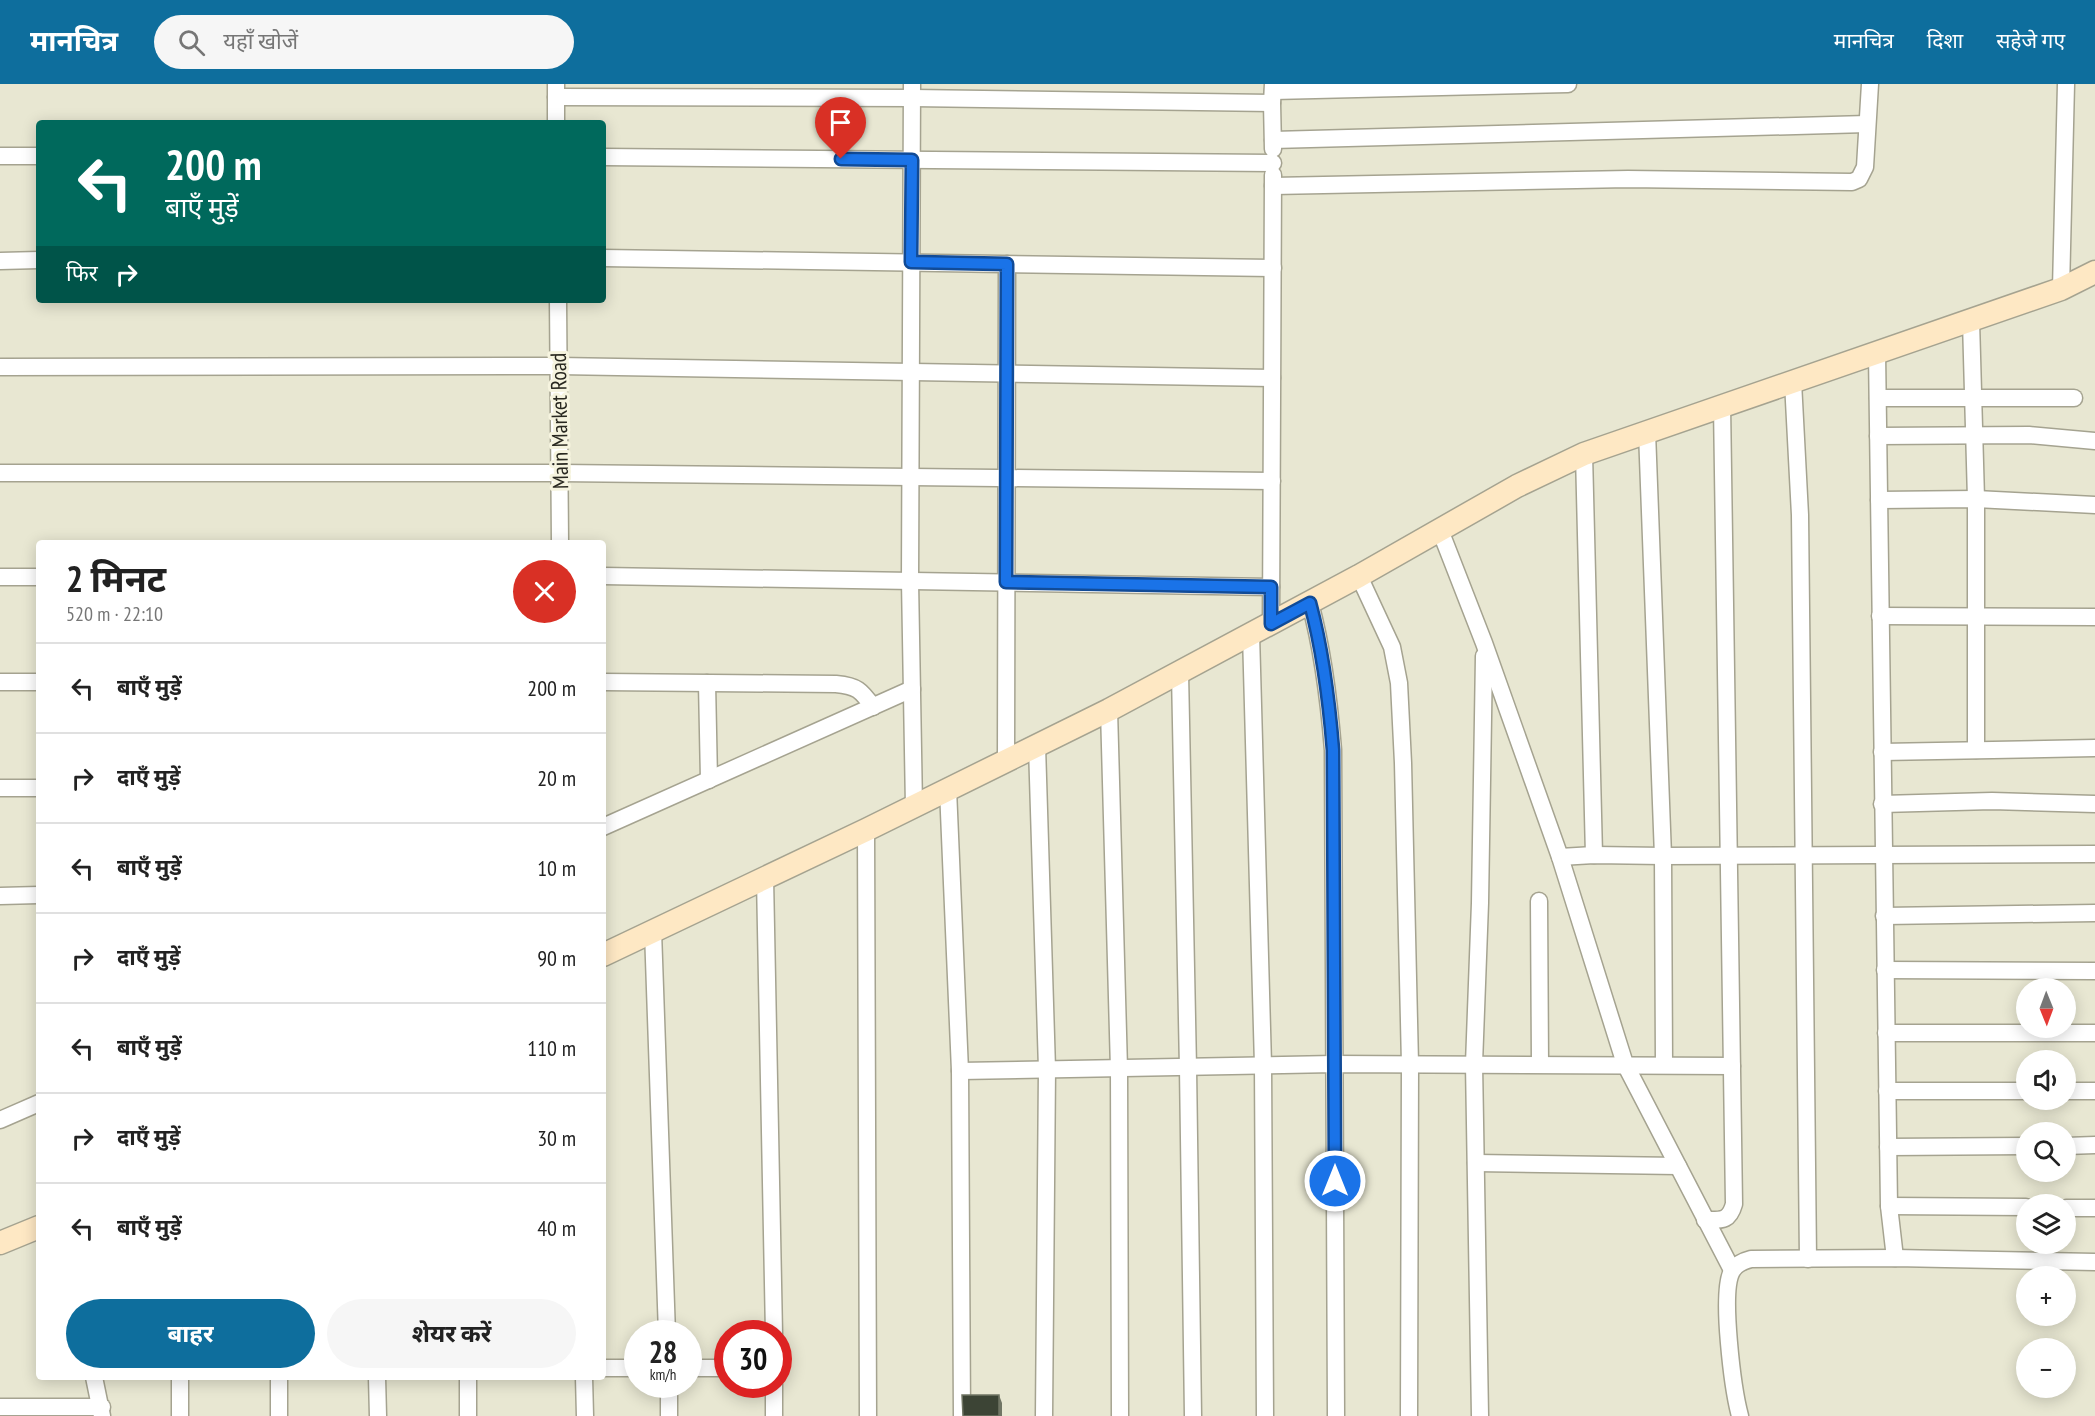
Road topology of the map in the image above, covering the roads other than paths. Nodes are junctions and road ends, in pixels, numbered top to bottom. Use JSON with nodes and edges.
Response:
{"nodes":[{"id":1,"x":1568,"y":84,"type":"edge"},
{"id":2,"x":1870,"y":84,"type":"edge"},
{"id":3,"x":2066,"y":84,"type":"edge"},
{"id":4,"x":556,"y":91,"type":"edge"},
{"id":5,"x":913,"y":91,"type":"edge"},
{"id":6,"x":1273,"y":93,"type":"edge"},
{"id":7,"x":556,"y":120,"type":"edge"},
{"id":8,"x":1868,"y":124,"type":"junction"},
{"id":9,"x":1273,"y":140,"type":"junction"},
{"id":10,"x":0,"y":156,"type":"edge"},
{"id":11,"x":36,"y":156,"type":"edge"},
{"id":12,"x":606,"y":157,"type":"edge"},
{"id":13,"x":912,"y":160,"type":"junction"},
{"id":14,"x":1273,"y":163,"type":"junction"},
{"id":15,"x":1273,"y":186,"type":"junction"},
{"id":16,"x":606,"y":258,"type":"edge"},
{"id":17,"x":36,"y":260,"type":"edge"},
{"id":18,"x":0,"y":261,"type":"edge"},
{"id":19,"x":911,"y":262,"type":"junction"},
{"id":20,"x":1007,"y":264,"type":"junction"},
{"id":21,"x":1273,"y":268,"type":"junction"},
{"id":22,"x":2095,"y":272,"type":"edge"},
{"id":23,"x":2061,"y":289,"type":"junction"},
{"id":24,"x":558,"y":303,"type":"edge"},
{"id":25,"x":1971,"y":321,"type":"junction"},
{"id":26,"x":1877,"y":353,"type":"junction"},
{"id":27,"x":559,"y":366,"type":"junction"},
{"id":28,"x":0,"y":367,"type":"edge"},
{"id":29,"x":911,"y":372,"type":"junction"},
{"id":30,"x":1007,"y":374,"type":"junction"},
{"id":31,"x":1272,"y":378,"type":"junction"},
{"id":32,"x":1793,"y":381,"type":"junction"},
{"id":33,"x":1878,"y":398,"type":"junction"},
{"id":34,"x":1974,"y":398,"type":"junction"},
{"id":35,"x":2074,"y":398,"type":"dead end"},
{"id":36,"x":1722,"y":405,"type":"junction"},
{"id":37,"x":1647,"y":432,"type":"junction"},
{"id":38,"x":1975,"y":435,"type":"junction"},
{"id":39,"x":1878,"y":436,"type":"junction"},
{"id":40,"x":2095,"y":441,"type":"edge"},
{"id":41,"x":1584,"y":454,"type":"junction"},
{"id":42,"x":0,"y":473,"type":"edge"},
{"id":43,"x":560,"y":473,"type":"junction"},
{"id":44,"x":911,"y":478,"type":"junction"},
{"id":45,"x":1007,"y":479,"type":"junction"},
{"id":46,"x":1272,"y":481,"type":"junction"},
{"id":47,"x":1976,"y":499,"type":"junction"},
{"id":48,"x":1879,"y":500,"type":"junction"},
{"id":49,"x":2095,"y":505,"type":"edge"},
{"id":50,"x":1440,"y":530,"type":"junction"},
{"id":51,"x":560,"y":540,"type":"edge"},
{"id":52,"x":606,"y":576,"type":"edge"},
{"id":53,"x":1359,"y":576,"type":"junction"},
{"id":54,"x":0,"y":577,"type":"edge"},
{"id":55,"x":36,"y":577,"type":"edge"},
{"id":56,"x":910,"y":581,"type":"junction"},
{"id":57,"x":1006,"y":582,"type":"junction"},
{"id":58,"x":1271,"y":587,"type":"junction"},
{"id":59,"x":1310,"y":603,"type":"junction"},
{"id":60,"x":1880,"y":616,"type":"junction"},
{"id":61,"x":2095,"y":617,"type":"edge"},
{"id":62,"x":1975,"y":618,"type":"junction"},
{"id":63,"x":1271,"y":624,"type":"junction"},
{"id":64,"x":1251,"y":634,"type":"junction"},
{"id":65,"x":1484,"y":643,"type":"junction"},
{"id":66,"x":1180,"y":673,"type":"junction"},
{"id":67,"x":0,"y":682,"type":"edge"},
{"id":68,"x":36,"y":682,"type":"edge"},
{"id":69,"x":606,"y":682,"type":"edge"},
{"id":70,"x":708,"y":683,"type":"junction"},
{"id":71,"x":912,"y":689,"type":"junction"},
{"id":72,"x":873,"y":707,"type":"junction"},
{"id":73,"x":1109,"y":710,"type":"junction"},
{"id":74,"x":1037,"y":746,"type":"junction"},
{"id":75,"x":2095,"y":748,"type":"edge"},
{"id":76,"x":1976,"y":750,"type":"junction"},
{"id":77,"x":1882,"y":752,"type":"junction"},
{"id":78,"x":1006,"y":762,"type":"junction"},
{"id":79,"x":709,"y":780,"type":"junction"},
{"id":80,"x":0,"y":788,"type":"edge"},
{"id":81,"x":36,"y":788,"type":"edge"},
{"id":82,"x":948,"y":789,"type":"junction"},
{"id":83,"x":1882,"y":804,"type":"junction"},
{"id":84,"x":2095,"y":804,"type":"edge"},
{"id":85,"x":914,"y":807,"type":"junction"},
{"id":86,"x":606,"y":826,"type":"edge"},
{"id":87,"x":866,"y":830,"type":"junction"},
{"id":88,"x":2095,"y":854,"type":"edge"},
{"id":89,"x":1594,"y":855,"type":"junction"},
{"id":90,"x":1883,"y":855,"type":"junction"},
{"id":91,"x":1663,"y":856,"type":"junction"},
{"id":92,"x":1729,"y":856,"type":"junction"},
{"id":93,"x":1804,"y":856,"type":"junction"},
{"id":94,"x":1560,"y":857,"type":"junction"},
{"id":95,"x":765,"y":878,"type":"junction"},
{"id":96,"x":36,"y":895,"type":"edge"},
{"id":97,"x":0,"y":896,"type":"edge"},
{"id":98,"x":1539,"y":901,"type":"dead end"},
{"id":99,"x":2095,"y":913,"type":"edge"},
{"id":100,"x":1884,"y":916,"type":"junction"},
{"id":101,"x":652,"y":931,"type":"junction"},
{"id":102,"x":606,"y":954,"type":"edge"},
{"id":103,"x":1885,"y":970,"type":"junction"},
{"id":104,"x":2095,"y":971,"type":"edge"},
{"id":105,"x":1886,"y":1033,"type":"junction"},
{"id":106,"x":2095,"y":1033,"type":"edge"},
{"id":107,"x":1334,"y":1064,"type":"junction"},
{"id":108,"x":1410,"y":1064,"type":"junction"},
{"id":109,"x":1474,"y":1064,"type":"junction"},
{"id":110,"x":1540,"y":1064,"type":"junction"},
{"id":111,"x":1625,"y":1064,"type":"junction"},
{"id":112,"x":1263,"y":1065,"type":"junction"},
{"id":113,"x":1664,"y":1065,"type":"junction"},
{"id":114,"x":1732,"y":1066,"type":"junction"},
{"id":115,"x":1188,"y":1068,"type":"junction"},
{"id":116,"x":1047,"y":1069,"type":"junction"},
{"id":117,"x":1119,"y":1069,"type":"junction"},
{"id":118,"x":960,"y":1071,"type":"junction"},
{"id":119,"x":1887,"y":1091,"type":"junction"},
{"id":120,"x":2016,"y":1091,"type":"edge"},
{"id":121,"x":2076,"y":1091,"type":"edge"},
{"id":122,"x":2095,"y":1091,"type":"edge"},
{"id":123,"x":36,"y":1104,"type":"edge"},
{"id":124,"x":0,"y":1120,"type":"edge"},
{"id":125,"x":2095,"y":1145,"type":"edge"},
{"id":126,"x":2016,"y":1146,"type":"edge"},
{"id":127,"x":2076,"y":1146,"type":"edge"},
{"id":128,"x":1888,"y":1147,"type":"junction"},
{"id":129,"x":1476,"y":1162,"type":"junction"},
{"id":130,"x":1678,"y":1166,"type":"junction"},
{"id":131,"x":1889,"y":1206,"type":"junction"},
{"id":132,"x":2016,"y":1207,"type":"edge"},
{"id":133,"x":2076,"y":1208,"type":"edge"},
{"id":134,"x":2095,"y":1208,"type":"edge"},
{"id":135,"x":1705,"y":1220,"type":"junction"},
{"id":136,"x":36,"y":1228,"type":"edge"},
{"id":137,"x":0,"y":1243,"type":"edge"},
{"id":138,"x":1895,"y":1258,"type":"junction"},
{"id":139,"x":1808,"y":1259,"type":"junction"},
{"id":140,"x":2095,"y":1262,"type":"edge"},
{"id":141,"x":1732,"y":1270,"type":"junction"},
{"id":142,"x":666,"y":1320,"type":"edge"},
{"id":143,"x":774,"y":1320,"type":"edge"},
{"id":144,"x":606,"y":1368,"type":"edge"},
{"id":145,"x":624,"y":1368,"type":"edge"},
{"id":146,"x":95,"y":1380,"type":"edge"},
{"id":147,"x":180,"y":1380,"type":"edge"},
{"id":148,"x":279,"y":1380,"type":"edge"},
{"id":149,"x":377,"y":1380,"type":"edge"},
{"id":150,"x":468,"y":1380,"type":"edge"},
{"id":151,"x":584,"y":1380,"type":"edge"},
{"id":152,"x":669,"y":1398,"type":"edge"},
{"id":153,"x":774,"y":1398,"type":"edge"},
{"id":154,"x":0,"y":1407,"type":"edge"},
{"id":155,"x":102,"y":1412,"type":"edge"},
{"id":156,"x":180,"y":1416,"type":"edge"},
{"id":157,"x":279,"y":1416,"type":"edge"},
{"id":158,"x":378,"y":1416,"type":"edge"},
{"id":159,"x":468,"y":1416,"type":"edge"},
{"id":160,"x":585,"y":1416,"type":"edge"},
{"id":161,"x":669,"y":1416,"type":"edge"},
{"id":162,"x":774,"y":1416,"type":"edge"},
{"id":163,"x":868,"y":1416,"type":"edge"},
{"id":164,"x":962,"y":1416,"type":"edge"},
{"id":165,"x":1044,"y":1416,"type":"edge"},
{"id":166,"x":1120,"y":1416,"type":"edge"},
{"id":167,"x":1193,"y":1416,"type":"edge"},
{"id":168,"x":1265,"y":1416,"type":"edge"},
{"id":169,"x":1336,"y":1416,"type":"edge"},
{"id":170,"x":1410,"y":1416,"type":"edge"},
{"id":171,"x":1480,"y":1416,"type":"edge"},
{"id":172,"x":1740,"y":1416,"type":"edge"}],
"edges":[{"from":1,"to":6,"type":"street"},
{"from":2,"to":8,"type":"street"},
{"from":3,"to":23,"type":"street"},
{"from":4,"to":5,"type":"street"},
{"from":4,"to":7,"type":"street"},
{"from":5,"to":6,"type":"street"},
{"from":5,"to":13,"type":"street"},
{"from":6,"to":9,"type":"street"},
{"from":8,"to":9,"type":"street"},
{"from":8,"to":15,"type":"street"},
{"from":9,"to":14,"type":"street"},
{"from":10,"to":11,"type":"street"},
{"from":12,"to":13,"type":"street"},
{"from":13,"to":14,"type":"street"},
{"from":13,"to":19,"type":"street"},
{"from":14,"to":15,"type":"street"},
{"from":15,"to":21,"type":"street"},
{"from":16,"to":19,"type":"street"},
{"from":17,"to":18,"type":"street"},
{"from":19,"to":20,"type":"street"},
{"from":19,"to":29,"type":"street"},
{"from":20,"to":21,"type":"street"},
{"from":20,"to":30,"type":"street"},
{"from":21,"to":31,"type":"street"},
{"from":22,"to":23,"type":"street"},
{"from":23,"to":25,"type":"street"},
{"from":24,"to":27,"type":"street","name":"Main Market Road"},
{"from":25,"to":26,"type":"street"},
{"from":25,"to":34,"type":"street"},
{"from":26,"to":32,"type":"street"},
{"from":26,"to":33,"type":"street"},
{"from":27,"to":28,"type":"street"},
{"from":27,"to":29,"type":"street"},
{"from":27,"to":43,"type":"street","name":"Main Market Road"},
{"from":29,"to":30,"type":"street"},
{"from":29,"to":44,"type":"street"},
{"from":30,"to":31,"type":"street"},
{"from":30,"to":45,"type":"street"},
{"from":31,"to":46,"type":"street"},
{"from":32,"to":36,"type":"street"},
{"from":32,"to":93,"type":"street"},
{"from":33,"to":34,"type":"street"},
{"from":33,"to":39,"type":"street"},
{"from":34,"to":35,"type":"street"},
{"from":34,"to":38,"type":"street"},
{"from":36,"to":37,"type":"street"},
{"from":36,"to":92,"type":"street"},
{"from":37,"to":41,"type":"street"},
{"from":37,"to":91,"type":"street"},
{"from":38,"to":39,"type":"street"},
{"from":38,"to":40,"type":"street"},
{"from":38,"to":47,"type":"street"},
{"from":39,"to":48,"type":"street"},
{"from":41,"to":50,"type":"street"},
{"from":41,"to":89,"type":"street"},
{"from":42,"to":43,"type":"street"},
{"from":43,"to":44,"type":"street"},
{"from":43,"to":51,"type":"street","name":"Main Market Road"},
{"from":44,"to":45,"type":"street"},
{"from":44,"to":56,"type":"street"},
{"from":45,"to":46,"type":"street"},
{"from":45,"to":57,"type":"street"},
{"from":46,"to":58,"type":"street"},
{"from":47,"to":48,"type":"street"},
{"from":47,"to":49,"type":"street"},
{"from":47,"to":62,"type":"street"},
{"from":48,"to":60,"type":"street"},
{"from":50,"to":53,"type":"street"},
{"from":50,"to":65,"type":"street"},
{"from":52,"to":56,"type":"street"},
{"from":53,"to":59,"type":"street"},
{"from":53,"to":108,"type":"street"},
{"from":54,"to":55,"type":"street"},
{"from":56,"to":57,"type":"street"},
{"from":56,"to":71,"type":"street"},
{"from":57,"to":58,"type":"street"},
{"from":57,"to":78,"type":"street"},
{"from":58,"to":63,"type":"street"},
{"from":59,"to":63,"type":"street"},
{"from":59,"to":107,"type":"street"},
{"from":60,"to":62,"type":"street"},
{"from":60,"to":77,"type":"street"},
{"from":61,"to":62,"type":"street"},
{"from":62,"to":76,"type":"street"},
{"from":63,"to":64,"type":"street"},
{"from":64,"to":66,"type":"street"},
{"from":64,"to":112,"type":"street"},
{"from":65,"to":94,"type":"street"},
{"from":65,"to":109,"type":"street"},
{"from":66,"to":73,"type":"street"},
{"from":66,"to":115,"type":"street"},
{"from":67,"to":68,"type":"street"},
{"from":69,"to":70,"type":"street"},
{"from":70,"to":72,"type":"street"},
{"from":70,"to":79,"type":"street"},
{"from":71,"to":72,"type":"street"},
{"from":71,"to":85,"type":"street"},
{"from":72,"to":79,"type":"street"},
{"from":73,"to":74,"type":"street"},
{"from":73,"to":117,"type":"street"},
{"from":74,"to":78,"type":"street"},
{"from":74,"to":116,"type":"street"},
{"from":75,"to":76,"type":"street"},
{"from":76,"to":77,"type":"street"},
{"from":77,"to":83,"type":"street"},
{"from":78,"to":82,"type":"street"},
{"from":79,"to":86,"type":"street"},
{"from":80,"to":81,"type":"street"},
{"from":82,"to":85,"type":"street"},
{"from":82,"to":118,"type":"street"},
{"from":83,"to":84,"type":"street"},
{"from":83,"to":90,"type":"street"},
{"from":85,"to":87,"type":"street"},
{"from":87,"to":95,"type":"street"},
{"from":87,"to":163,"type":"street"},
{"from":88,"to":90,"type":"street"},
{"from":89,"to":91,"type":"street"},
{"from":89,"to":94,"type":"street"},
{"from":90,"to":93,"type":"street"},
{"from":90,"to":100,"type":"street"},
{"from":91,"to":92,"type":"street"},
{"from":91,"to":113,"type":"street"},
{"from":92,"to":93,"type":"street"},
{"from":92,"to":114,"type":"street"},
{"from":93,"to":139,"type":"street"},
{"from":94,"to":111,"type":"street"},
{"from":95,"to":101,"type":"street"},
{"from":95,"to":143,"type":"street"},
{"from":96,"to":97,"type":"street"},
{"from":98,"to":110,"type":"street"},
{"from":99,"to":100,"type":"street"},
{"from":100,"to":103,"type":"street"},
{"from":101,"to":102,"type":"street"},
{"from":101,"to":142,"type":"street"},
{"from":103,"to":104,"type":"street"},
{"from":103,"to":105,"type":"street"},
{"from":105,"to":106,"type":"street"},
{"from":105,"to":119,"type":"street"},
{"from":107,"to":108,"type":"street"},
{"from":107,"to":112,"type":"street"},
{"from":107,"to":169,"type":"street"},
{"from":108,"to":109,"type":"street"},
{"from":108,"to":170,"type":"street"},
{"from":109,"to":110,"type":"street"},
{"from":109,"to":129,"type":"street"},
{"from":110,"to":111,"type":"street"},
{"from":111,"to":113,"type":"street"},
{"from":111,"to":130,"type":"street"},
{"from":112,"to":115,"type":"street"},
{"from":112,"to":168,"type":"street"},
{"from":113,"to":114,"type":"street"},
{"from":114,"to":135,"type":"street"},
{"from":115,"to":117,"type":"street"},
{"from":115,"to":167,"type":"street"},
{"from":116,"to":117,"type":"street"},
{"from":116,"to":118,"type":"street"},
{"from":116,"to":165,"type":"street"},
{"from":117,"to":166,"type":"street"},
{"from":118,"to":164,"type":"street"},
{"from":119,"to":120,"type":"street"},
{"from":119,"to":128,"type":"street"},
{"from":121,"to":122,"type":"street"},
{"from":123,"to":124,"type":"street"},
{"from":125,"to":127,"type":"street"},
{"from":126,"to":128,"type":"street"},
{"from":128,"to":131,"type":"street"},
{"from":129,"to":130,"type":"street"},
{"from":129,"to":171,"type":"street"},
{"from":130,"to":135,"type":"street"},
{"from":131,"to":132,"type":"street"},
{"from":131,"to":138,"type":"street"},
{"from":133,"to":134,"type":"street"},
{"from":135,"to":141,"type":"street"},
{"from":136,"to":137,"type":"street"},
{"from":138,"to":139,"type":"street"},
{"from":138,"to":140,"type":"street"},
{"from":139,"to":141,"type":"street"},
{"from":141,"to":172,"type":"street"},
{"from":144,"to":145,"type":"street"},
{"from":146,"to":155,"type":"street"},
{"from":147,"to":156,"type":"street"},
{"from":148,"to":157,"type":"street"},
{"from":149,"to":158,"type":"street"},
{"from":150,"to":159,"type":"street"},
{"from":151,"to":160,"type":"street"},
{"from":152,"to":161,"type":"street"},
{"from":153,"to":162,"type":"street"},
{"from":154,"to":155,"type":"street"}]}
